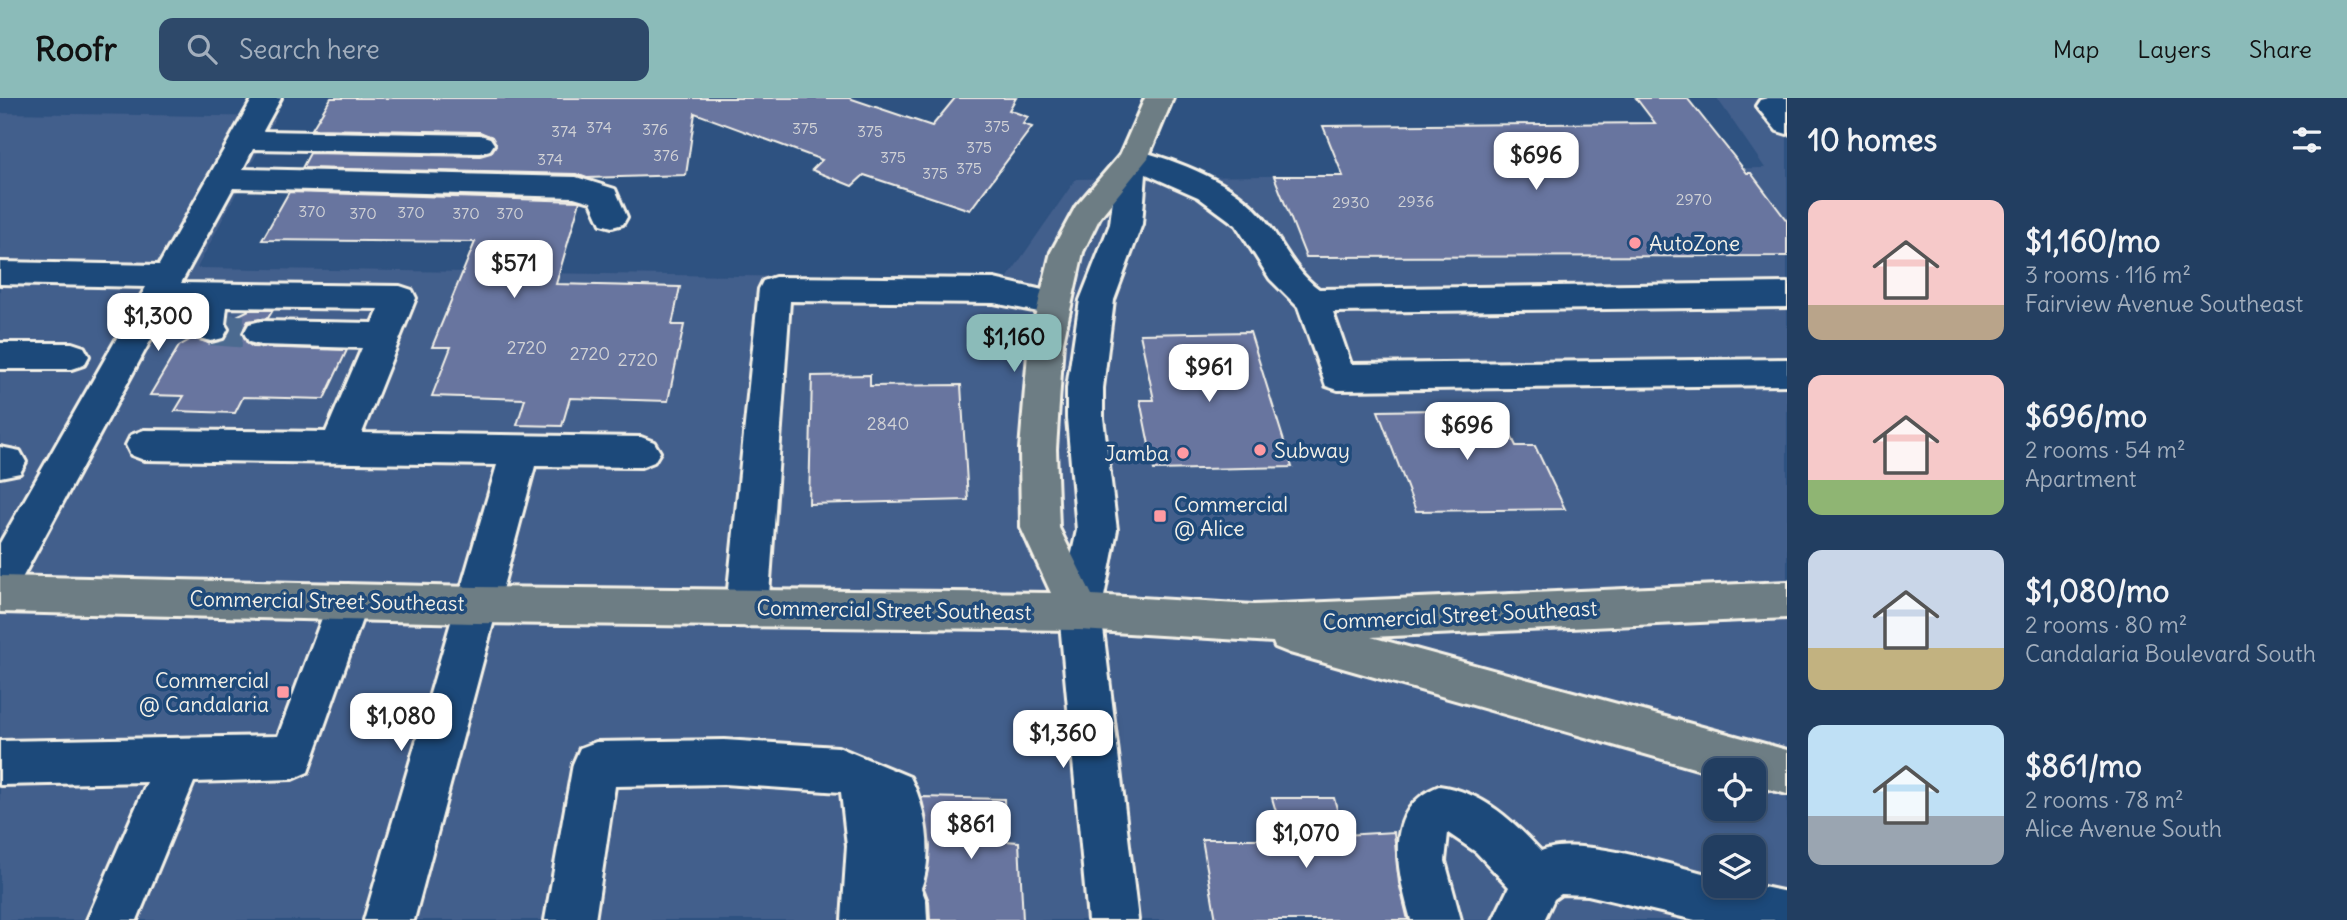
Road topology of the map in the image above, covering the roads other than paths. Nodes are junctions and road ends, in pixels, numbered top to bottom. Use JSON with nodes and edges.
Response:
{"nodes":[{"id":1,"x":267,"y":98,"type":"edge"},
{"id":2,"x":1159,"y":98,"type":"edge"},
{"id":3,"x":1787,"y":106,"type":"edge"},
{"id":4,"x":1787,"y":125,"type":"edge"},
{"id":5,"x":244,"y":140,"type":"junction"},
{"id":6,"x":480,"y":144,"type":"dead end"},
{"id":7,"x":1133,"y":158,"type":"junction"},
{"id":8,"x":223,"y":178,"type":"junction"},
{"id":9,"x":612,"y":217,"type":"dead end"},
{"id":10,"x":0,"y":273,"type":"edge"},
{"id":11,"x":164,"y":285,"type":"junction"},
{"id":12,"x":1787,"y":295,"type":"edge"},
{"id":13,"x":1312,"y":301,"type":"junction"},
{"id":14,"x":1053,"y":303,"type":"junction"},
{"id":15,"x":261,"y":333,"type":"tunnel mouth"},
{"id":16,"x":384,"y":335,"type":"junction"},
{"id":17,"x":0,"y":356,"type":"edge"},
{"id":18,"x":72,"y":356,"type":"dead end"},
{"id":19,"x":1787,"y":372,"type":"edge"},
{"id":20,"x":144,"y":445,"type":"dead end"},
{"id":21,"x":338,"y":447,"type":"junction"},
{"id":22,"x":520,"y":451,"type":"junction"},
{"id":23,"x":641,"y":452,"type":"dead end"},
{"id":24,"x":0,"y":581,"type":"edge"},
{"id":25,"x":0,"y":594,"type":"edge"},
{"id":26,"x":1787,"y":600,"type":"edge"},
{"id":27,"x":348,"y":601,"type":"junction"},
{"id":28,"x":477,"y":605,"type":"junction"},
{"id":29,"x":747,"y":609,"type":"junction"},
{"id":30,"x":1080,"y":612,"type":"junction"},
{"id":31,"x":1254,"y":624,"type":"junction"},
{"id":32,"x":180,"y":760,"type":"junction"},
{"id":33,"x":0,"y":763,"type":"edge"},
{"id":34,"x":1787,"y":772,"type":"edge"},
{"id":35,"x":1527,"y":901,"type":"edge"},
{"id":36,"x":894,"y":904,"type":"edge"},
{"id":37,"x":1787,"y":917,"type":"edge"},
{"id":38,"x":111,"y":920,"type":"edge"},
{"id":39,"x":389,"y":920,"type":"edge"},
{"id":40,"x":570,"y":920,"type":"edge"},
{"id":41,"x":1113,"y":920,"type":"edge"},
{"id":42,"x":1436,"y":920,"type":"edge"}],
"edges":[{"from":1,"to":5,"type":"street"},
{"from":2,"to":7,"type":"main road"},
{"from":3,"to":4,"type":"street"},
{"from":5,"to":6,"type":"street"},
{"from":5,"to":8,"type":"street"},
{"from":7,"to":13,"type":"street"},
{"from":7,"to":14,"type":"main road"},
{"from":7,"to":30,"type":"street"},
{"from":8,"to":9,"type":"street"},
{"from":8,"to":11,"type":"street"},
{"from":10,"to":11,"type":"street"},
{"from":11,"to":16,"type":"street"},
{"from":11,"to":24,"type":"street"},
{"from":12,"to":13,"type":"street"},
{"from":13,"to":19,"type":"street"},
{"from":14,"to":29,"type":"street"},
{"from":14,"to":30,"type":"main road"},
{"from":15,"to":16,"type":"street"},
{"from":16,"to":21,"type":"street"},
{"from":17,"to":18,"type":"street"},
{"from":20,"to":21,"type":"street"},
{"from":21,"to":22,"type":"street"},
{"from":22,"to":23,"type":"street"},
{"from":22,"to":28,"type":"street"},
{"from":25,"to":27,"type":"main road","name":"Commercial Street Southeast"},
{"from":26,"to":31,"type":"main road","name":"Commercial Street Southeast"},
{"from":27,"to":28,"type":"main road","name":"Commercial Street Southeast"},
{"from":27,"to":32,"type":"street"},
{"from":28,"to":29,"type":"main road","name":"Commercial Street Southeast"},
{"from":28,"to":39,"type":"street"},
{"from":29,"to":30,"type":"main road","name":"Commercial Street Southeast"},
{"from":30,"to":31,"type":"main road","name":"Commercial Street Southeast"},
{"from":30,"to":41,"type":"street"},
{"from":31,"to":34,"type":"main road"},
{"from":32,"to":33,"type":"street"},
{"from":32,"to":38,"type":"street"},
{"from":35,"to":37,"type":"street"},
{"from":35,"to":42,"type":"street"},
{"from":36,"to":40,"type":"street"}]}
